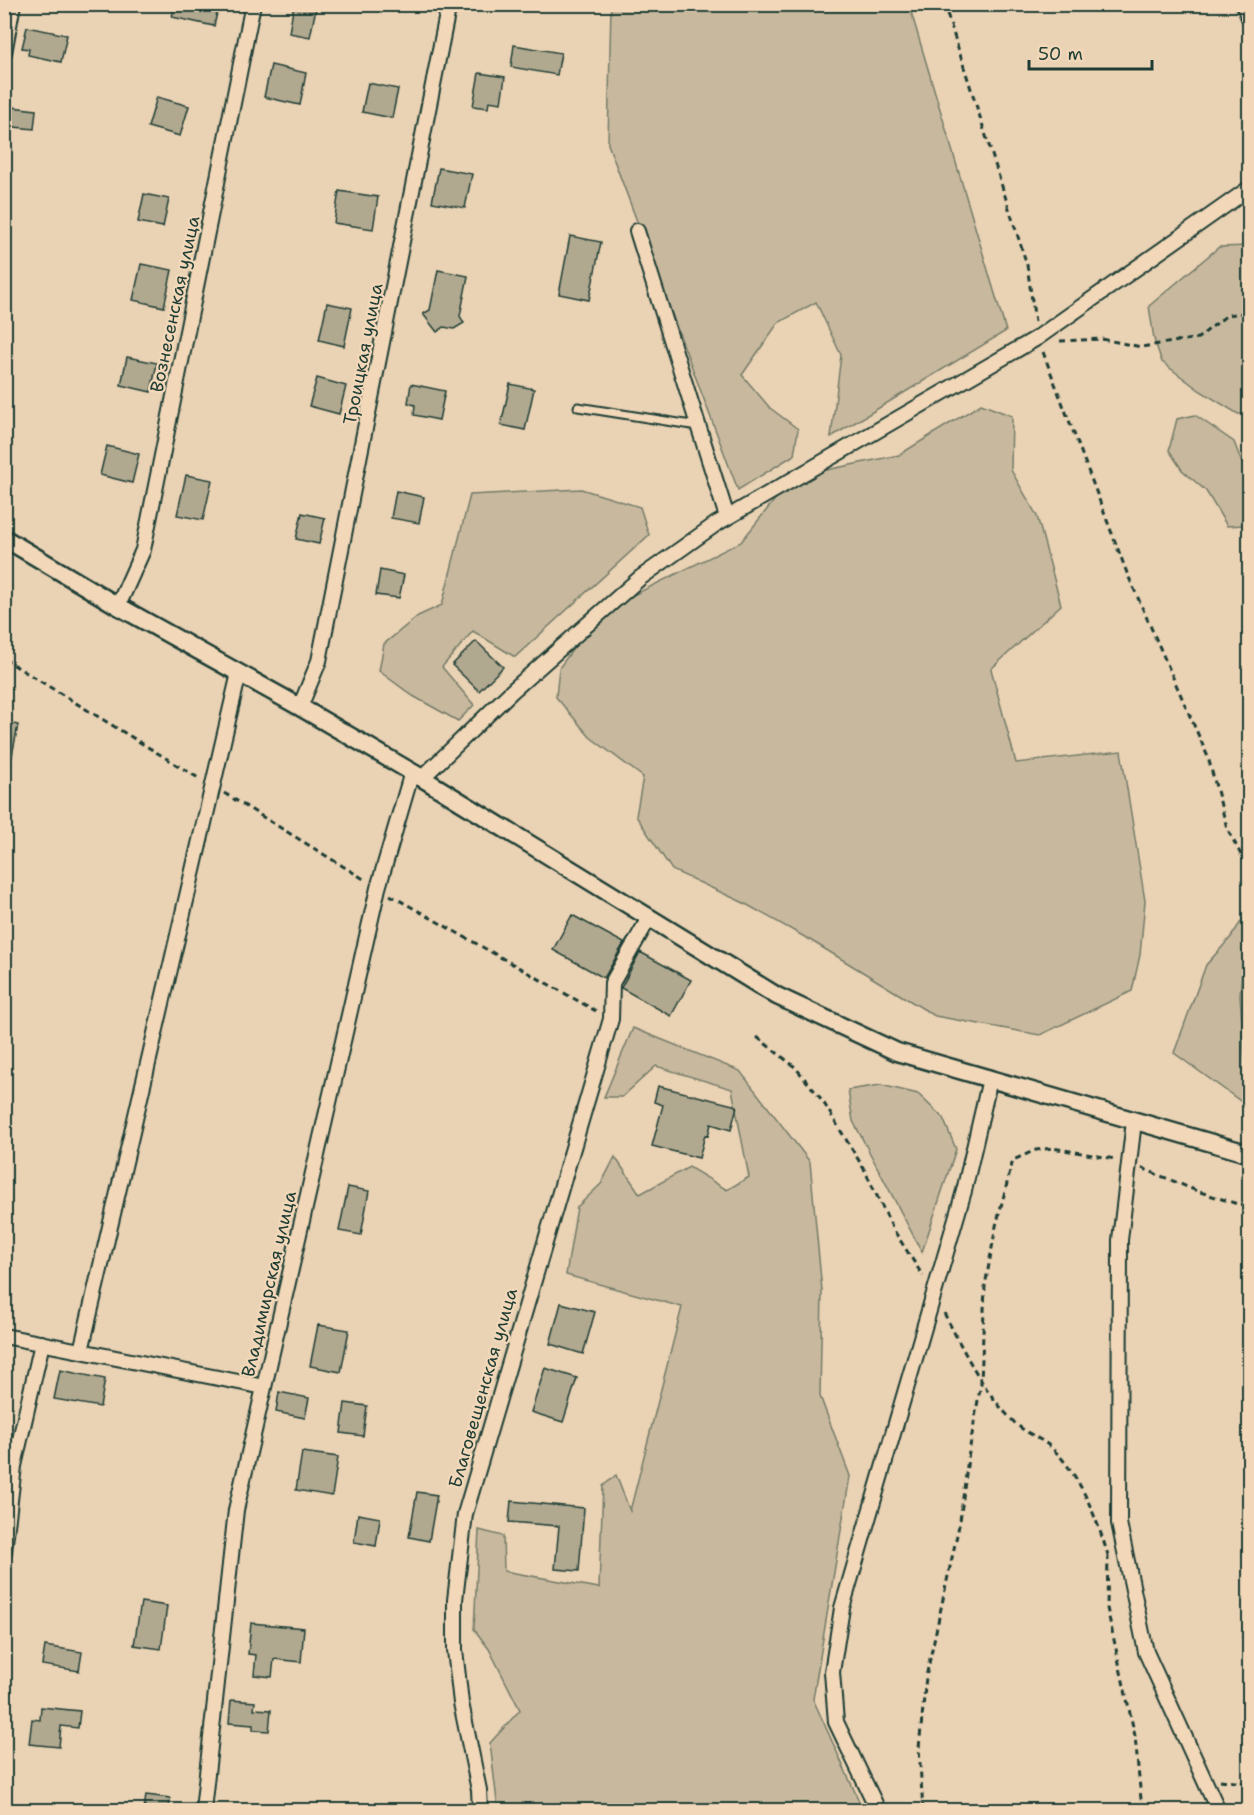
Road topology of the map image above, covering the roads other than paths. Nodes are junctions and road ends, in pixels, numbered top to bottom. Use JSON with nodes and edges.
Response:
{"nodes":[{"id":1,"x":13,"y":4,"type":"edge"},
{"id":2,"x":253,"y":4,"type":"edge"},
{"id":3,"x":449,"y":4,"type":"edge"},
{"id":4,"x":1243,"y":4,"type":"edge"},
{"id":5,"x":1250,"y":20,"type":"edge"},
{"id":6,"x":4,"y":53,"type":"edge"},
{"id":7,"x":1250,"y":188,"type":"edge"},
{"id":8,"x":637,"y":231,"type":"dead end"},
{"id":9,"x":578,"y":407,"type":"dead end"},
{"id":10,"x":698,"y":426,"type":"junction"},
{"id":11,"x":727,"y":517,"type":"junction"},
{"id":12,"x":4,"y":538,"type":"edge"},
{"id":13,"x":118,"y":606,"type":"junction"},
{"id":14,"x":239,"y":674,"type":"junction"},
{"id":15,"x":300,"y":707,"type":"junction"},
{"id":16,"x":417,"y":775,"type":"junction"},
{"id":17,"x":650,"y":918,"type":"junction"},
{"id":18,"x":990,"y":1079,"type":"junction"},
{"id":19,"x":1134,"y":1121,"type":"junction"},
{"id":20,"x":1250,"y":1154,"type":"edge"},
{"id":21,"x":4,"y":1336,"type":"edge"},
{"id":22,"x":42,"y":1343,"type":"junction"},
{"id":23,"x":81,"y":1351,"type":"junction"},
{"id":24,"x":264,"y":1387,"type":"junction"},
{"id":25,"x":4,"y":1552,"type":"edge"},
{"id":26,"x":203,"y":1810,"type":"edge"},
{"id":27,"x":480,"y":1810,"type":"edge"},
{"id":28,"x":878,"y":1810,"type":"edge"},
{"id":29,"x":1218,"y":1810,"type":"edge"}],
"edges":[{"from":1,"to":6,"type":"street"},
{"from":2,"to":13,"type":"street","name":"Вознесенская улица"},
{"from":3,"to":15,"type":"street","name":"Троицкая улица"},
{"from":4,"to":5,"type":"street"},
{"from":7,"to":11,"type":"street"},
{"from":8,"to":10,"type":"street"},
{"from":9,"to":10,"type":"lane"},
{"from":10,"to":11,"type":"street"},
{"from":11,"to":16,"type":"street"},
{"from":12,"to":13,"type":"street"},
{"from":13,"to":14,"type":"street"},
{"from":14,"to":15,"type":"street"},
{"from":14,"to":23,"type":"street"},
{"from":15,"to":16,"type":"street"},
{"from":16,"to":17,"type":"street"},
{"from":16,"to":24,"type":"street","name":"Владимирская улица"},
{"from":17,"to":18,"type":"street"},
{"from":17,"to":27,"type":"street","name":"Благовещенская улица"},
{"from":18,"to":19,"type":"street"},
{"from":18,"to":28,"type":"street"},
{"from":19,"to":20,"type":"street"},
{"from":19,"to":29,"type":"street"},
{"from":21,"to":22,"type":"street"},
{"from":22,"to":23,"type":"street"},
{"from":22,"to":25,"type":"street"},
{"from":23,"to":24,"type":"street"},
{"from":24,"to":26,"type":"street","name":"Владимирская улица"}]}
